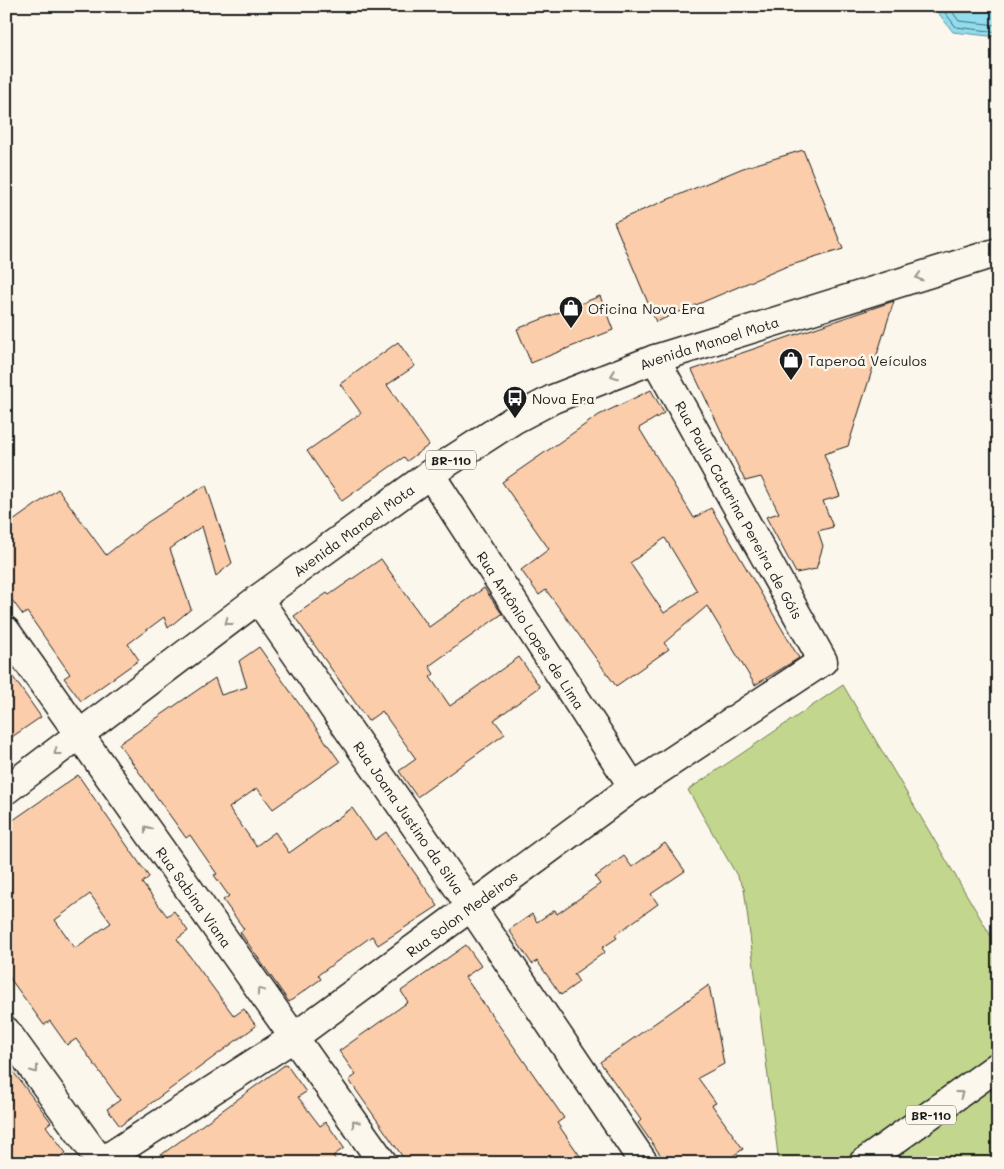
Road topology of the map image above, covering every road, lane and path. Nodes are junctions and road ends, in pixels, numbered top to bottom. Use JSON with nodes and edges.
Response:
{"nodes":[{"id":1,"x":998,"y":252,"type":"edge"},
{"id":2,"x":655,"y":359,"type":"junction"},
{"id":3,"x":430,"y":474,"type":"junction"},
{"id":4,"x":258,"y":599,"type":"junction"},
{"id":5,"x":6,"y":631,"type":"edge"},
{"id":6,"x":822,"y":661,"type":"joint"},
{"id":7,"x":80,"y":734,"type":"junction"},
{"id":8,"x":633,"y":787,"type":"junction"},
{"id":9,"x":6,"y":790,"type":"edge"},
{"id":10,"x":472,"y":908,"type":"junction"},
{"id":11,"x":6,"y":1031,"type":"edge"},
{"id":12,"x":293,"y":1038,"type":"junction"},
{"id":13,"x":998,"y":1066,"type":"edge"},
{"id":14,"x":100,"y":1162,"type":"edge"},
{"id":15,"x":383,"y":1163,"type":"edge"},
{"id":16,"x":644,"y":1163,"type":"edge"},
{"id":17,"x":863,"y":1163,"type":"edge"}],
"edges":[{"from":1,"to":2,"type":"street","name":"Avenida Manoel Mota","number":"BR-110","one_way":true},
{"from":2,"to":3,"type":"street","name":"Avenida Manoel Mota","number":"BR-110","one_way":true},
{"from":2,"to":6,"type":"street","name":"Rua Paula Catarina Pereira de Góis"},
{"from":3,"to":4,"type":"street","name":"Avenida Manoel Mota","number":"BR-110"},
{"from":3,"to":8,"type":"street","name":"Rua Antônio Lopes de Lima"},
{"from":4,"to":7,"type":"street","name":"Avenida Manoel Mota","number":"BR-110","one_way":true},
{"from":4,"to":10,"type":"street","name":"Rua Joana Justino da Silva"},
{"from":5,"to":7,"type":"street","name":"Rua Sabina Viana"},
{"from":6,"to":8,"type":"street","name":"Rua Solon Medeiros"},
{"from":7,"to":9,"type":"street","name":"Avenida Manoel Mota","number":"BR-110","one_way":true},
{"from":12,"to":7,"type":"street","name":"Rua Sabina Viana","one_way":true},
{"from":8,"to":10,"type":"street","name":"Rua Solon Medeiros"},
{"from":10,"to":12,"type":"street","name":"Rua Solon Medeiros"},
{"from":10,"to":16,"type":"street","name":"Rua Joana Justino da Silva"},
{"from":11,"to":14,"type":"street","one_way":true},
{"from":12,"to":14,"type":"street","name":"Rua Solon Medeiros"},
{"from":15,"to":12,"type":"street","name":"Rua Sabina Viana","one_way":true},
{"from":17,"to":13,"type":"street","number":"BR-110","one_way":true}]}
